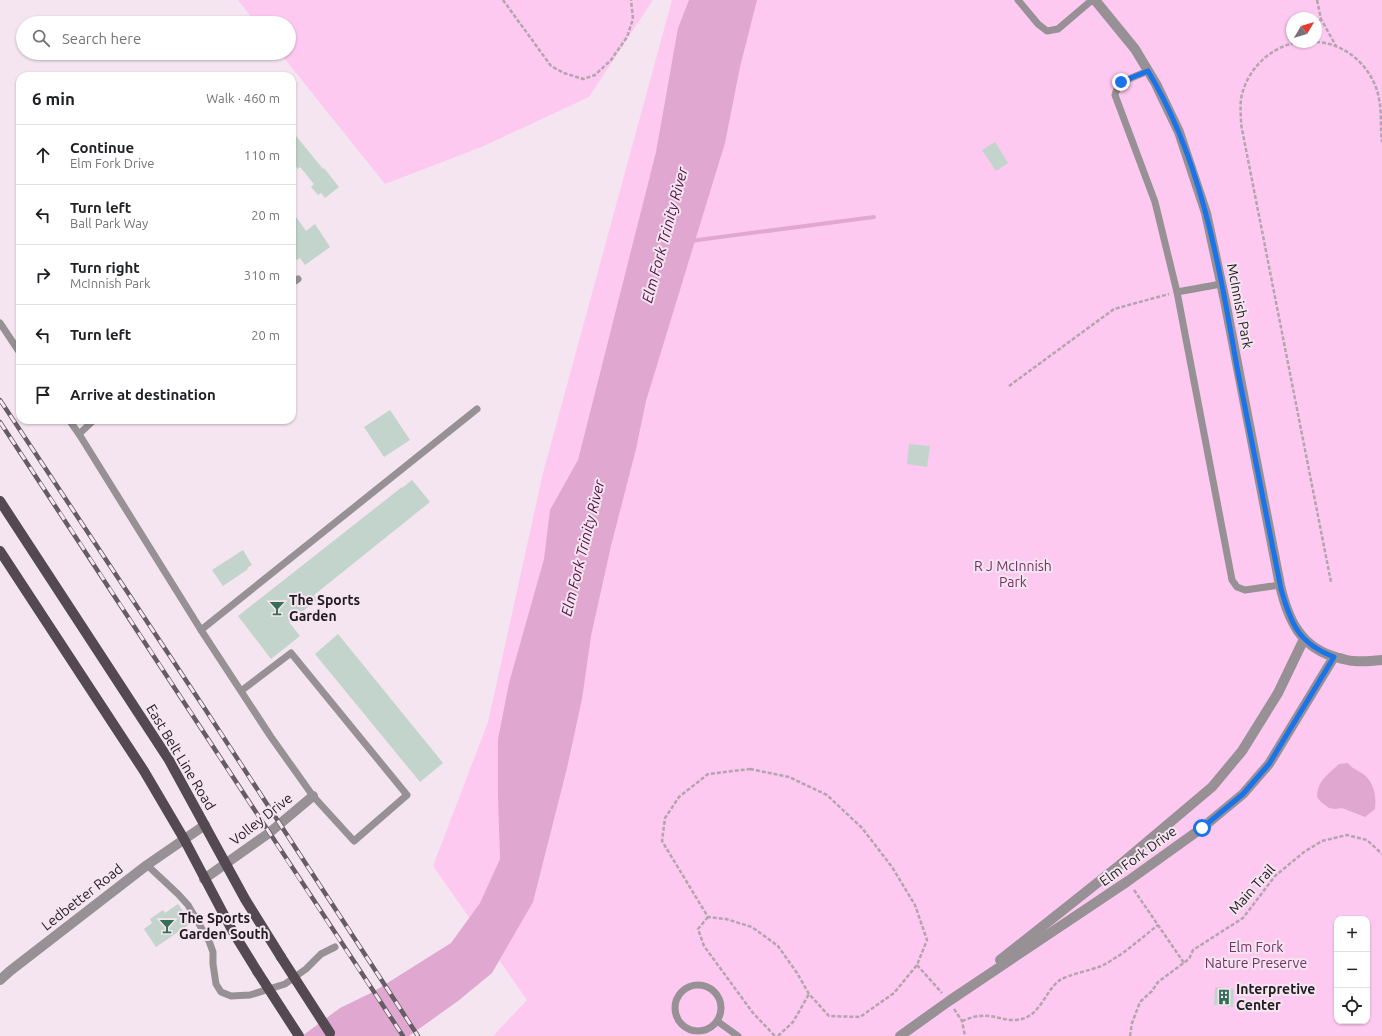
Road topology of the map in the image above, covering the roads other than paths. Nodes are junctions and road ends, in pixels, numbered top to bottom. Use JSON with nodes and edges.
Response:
{"nodes":[{"id":1,"x":1018,"y":0,"type":"edge"},
{"id":2,"x":1094,"y":0,"type":"edge"},
{"id":3,"x":1148,"y":71,"type":"junction"},
{"id":4,"x":1222,"y":284,"type":"junction"},
{"id":5,"x":1177,"y":292,"type":"junction"},
{"id":6,"x":0,"y":323,"type":"edge"},
{"id":7,"x":16,"y":347,"type":"edge"},
{"id":8,"x":477,"y":409,"type":"dead end"},
{"id":9,"x":72,"y":424,"type":"edge"},
{"id":10,"x":90,"y":424,"type":"edge"},
{"id":11,"x":80,"y":434,"type":"junction"},
{"id":12,"x":0,"y":501,"type":"edge"},
{"id":13,"x":0,"y":551,"type":"edge"},
{"id":14,"x":1280,"y":584,"type":"junction"},
{"id":15,"x":201,"y":630,"type":"junction"},
{"id":16,"x":1304,"y":639,"type":"junction"},
{"id":17,"x":1334,"y":657,"type":"junction"},
{"id":18,"x":1382,"y":660,"type":"edge"},
{"id":19,"x":241,"y":692,"type":"junction"},
{"id":20,"x":313,"y":796,"type":"junction"},
{"id":21,"x":205,"y":824,"type":"junction"},
{"id":22,"x":184,"y":839,"type":"junction"},
{"id":23,"x":226,"y":864,"type":"junction"},
{"id":24,"x":147,"y":865,"type":"junction"},
{"id":25,"x":204,"y":879,"type":"junction"},
{"id":26,"x":335,"y":948,"type":"dead end"},
{"id":27,"x":0,"y":980,"type":"edge"},
{"id":28,"x":949,"y":1001,"type":"junction"},
{"id":29,"x":716,"y":1021,"type":"junction"},
{"id":30,"x":332,"y":1034,"type":"edge"},
{"id":31,"x":299,"y":1036,"type":"edge"},
{"id":32,"x":738,"y":1036,"type":"edge"},
{"id":33,"x":900,"y":1036,"type":"edge"}],
"edges":[{"from":1,"to":2,"type":"lane"},
{"from":2,"to":3,"type":"street","name":"McInnish Park"},
{"from":3,"to":4,"type":"street","name":"McInnish Park"},
{"from":3,"to":5,"type":"lane"},
{"from":4,"to":5,"type":"lane"},
{"from":4,"to":14,"type":"street","name":"McInnish Park"},
{"from":5,"to":14,"type":"lane"},
{"from":6,"to":7,"type":"lane"},
{"from":8,"to":15,"type":"lane"},
{"from":9,"to":11,"type":"lane"},
{"from":10,"to":11,"type":"lane"},
{"from":11,"to":15,"type":"lane"},
{"from":12,"to":21,"type":"main road","name":"East Belt Line Road"},
{"from":13,"to":22,"type":"main road"},
{"from":14,"to":16,"type":"street","name":"McInnish Park"},
{"from":15,"to":19,"type":"lane"},
{"from":16,"to":17,"type":"street","name":"McInnish Park"},
{"from":16,"to":28,"type":"street","name":"Elm Fork Drive"},
{"from":17,"to":18,"type":"street","name":"McInnish Park"},
{"from":17,"to":28,"type":"street","name":"Elm Fork Drive"},
{"from":19,"to":20,"type":"lane"},
{"from":19,"to":20,"type":"lane"},
{"from":20,"to":23,"type":"street","name":"Volley Drive"},
{"from":21,"to":22,"type":"street","name":"Ledbetter Road"},
{"from":21,"to":23,"type":"main road","name":"East Belt Line Road"},
{"from":22,"to":24,"type":"street","name":"Ledbetter Road"},
{"from":22,"to":25,"type":"main road"},
{"from":23,"to":25,"type":"street","name":"Volley Drive"},
{"from":23,"to":30,"type":"main road","name":"East Belt Line Road","bridge":true},
{"from":24,"to":26,"type":"lane"},
{"from":24,"to":27,"type":"street","name":"Ledbetter Road"},
{"from":25,"to":31,"type":"main road","bridge":true},
{"from":28,"to":33,"type":"street","name":"Elm Fork Drive"},
{"from":29,"to":29,"type":"lane"},
{"from":29,"to":32,"type":"lane"}]}
